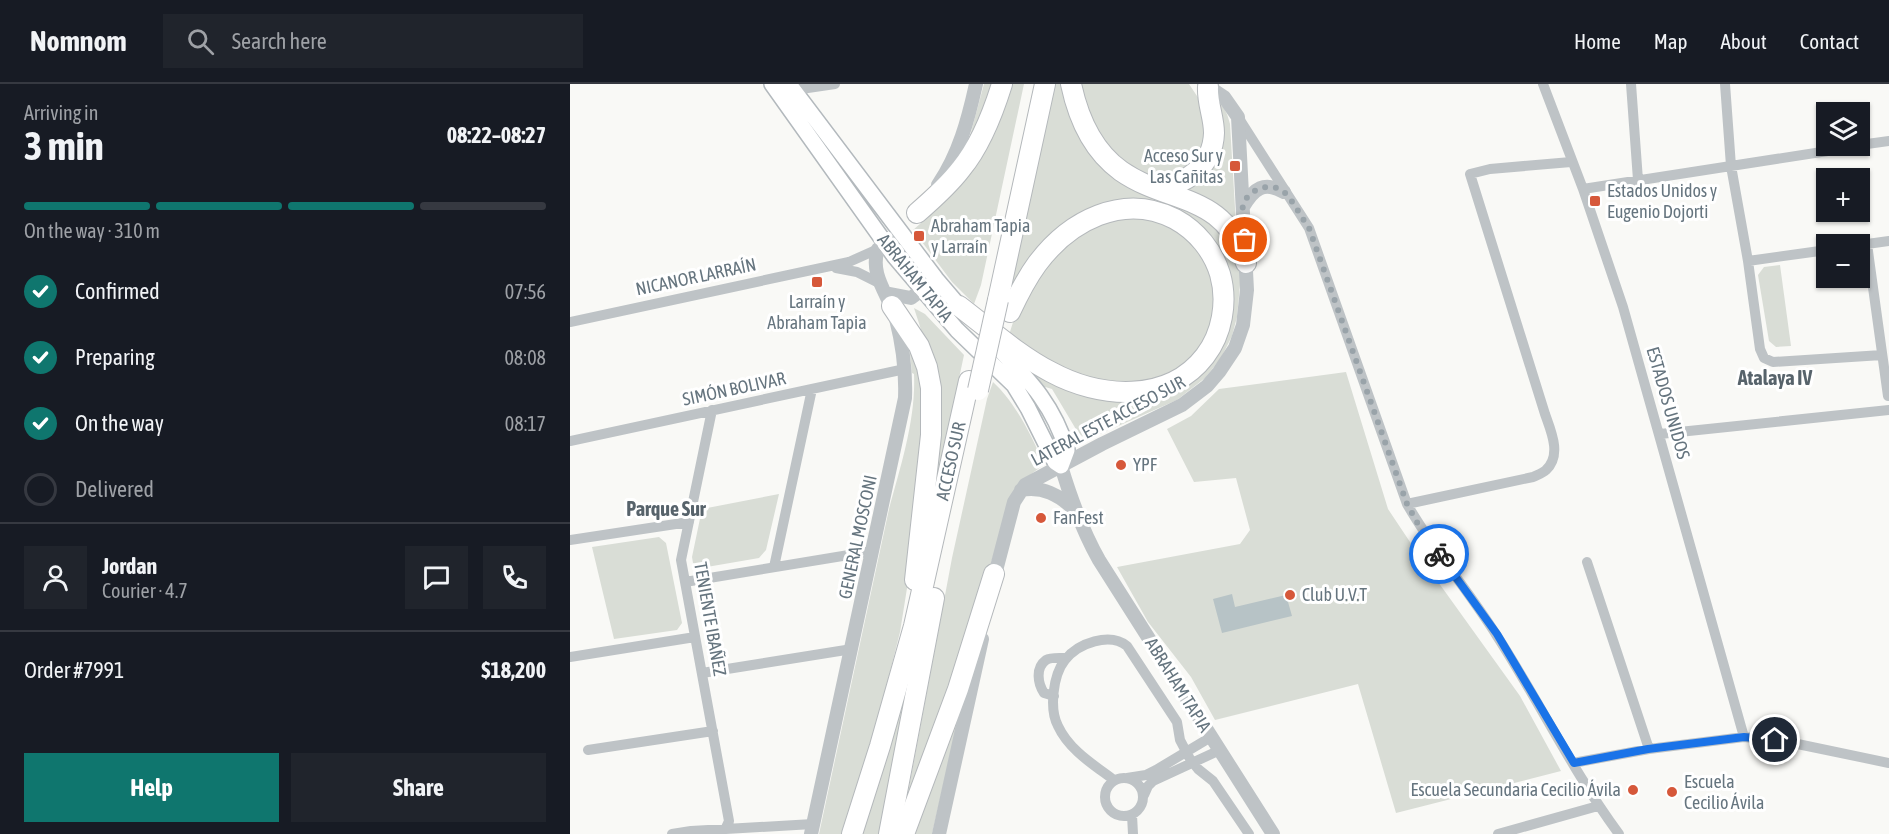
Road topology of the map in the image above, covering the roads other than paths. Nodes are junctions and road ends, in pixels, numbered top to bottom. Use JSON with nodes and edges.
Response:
{"nodes":[{"id":1,"x":772,"y":84,"type":"edge"},
{"id":2,"x":835,"y":84,"type":"edge"},
{"id":3,"x":976,"y":84,"type":"edge"},
{"id":4,"x":1002,"y":84,"type":"edge"},
{"id":5,"x":1034,"y":84,"type":"edge"},
{"id":6,"x":1045,"y":84,"type":"edge"},
{"id":7,"x":1071,"y":84,"type":"edge"},
{"id":8,"x":1544,"y":84,"type":"edge"},
{"id":9,"x":1631,"y":84,"type":"edge"},
{"id":10,"x":1725,"y":84,"type":"edge"},
{"id":11,"x":1207,"y":85,"type":"edge"},
{"id":12,"x":789,"y":92,"type":"edge"},
{"id":13,"x":1238,"y":117,"type":"junction"},
{"id":14,"x":1889,"y":141,"type":"edge"},
{"id":15,"x":1870,"y":144,"type":"edge"},
{"id":16,"x":1816,"y":153,"type":"edge"},
{"id":17,"x":1571,"y":162,"type":"junction"},
{"id":18,"x":1731,"y":166,"type":"junction"},
{"id":19,"x":1638,"y":180,"type":"junction"},
{"id":20,"x":1149,"y":186,"type":"junction"},
{"id":21,"x":1583,"y":189,"type":"junction"},
{"id":22,"x":1284,"y":192,"type":"junction"},
{"id":23,"x":1243,"y":207,"type":"junction"},
{"id":24,"x":917,"y":213,"type":"junction"},
{"id":25,"x":900,"y":230,"type":"junction"},
{"id":26,"x":1889,"y":241,"type":"edge"},
{"id":27,"x":1870,"y":243,"type":"edge"},
{"id":28,"x":882,"y":246,"type":"junction"},
{"id":29,"x":1816,"y":252,"type":"edge"},
{"id":30,"x":1748,"y":261,"type":"junction"},
{"id":31,"x":1246,"y":263,"type":"junction"},
{"id":32,"x":829,"y":267,"type":"junction"},
{"id":33,"x":936,"y":279,"type":"junction"},
{"id":34,"x":1870,"y":285,"type":"edge"},
{"id":35,"x":923,"y":290,"type":"junction"},
{"id":36,"x":885,"y":294,"type":"junction"},
{"id":37,"x":999,"y":301,"type":"junction"},
{"id":38,"x":958,"y":306,"type":"junction"},
{"id":39,"x":570,"y":322,"type":"edge"},
{"id":40,"x":1882,"y":355,"type":"junction"},
{"id":41,"x":905,"y":369,"type":"junction"},
{"id":42,"x":976,"y":384,"type":"junction"},
{"id":43,"x":1014,"y":385,"type":"junction"},
{"id":44,"x":812,"y":389,"type":"junction"},
{"id":45,"x":1888,"y":396,"type":"edge"},
{"id":46,"x":712,"y":410,"type":"junction"},
{"id":47,"x":1889,"y":410,"type":"edge"},
{"id":48,"x":1660,"y":434,"type":"junction"},
{"id":49,"x":570,"y":441,"type":"edge"},
{"id":50,"x":1067,"y":450,"type":"junction"},
{"id":51,"x":1087,"y":452,"type":"junction"},
{"id":52,"x":1061,"y":466,"type":"junction"},
{"id":53,"x":1021,"y":490,"type":"junction"},
{"id":54,"x":1407,"y":504,"type":"junction"},
{"id":55,"x":1075,"y":510,"type":"junction"},
{"id":56,"x":689,"y":522,"type":"junction"},
{"id":57,"x":570,"y":540,"type":"edge"},
{"id":58,"x":873,"y":551,"type":"junction"},
{"id":59,"x":1587,"y":562,"type":"dead end"},
{"id":60,"x":774,"y":567,"type":"junction"},
{"id":61,"x":994,"y":574,"type":"junction"},
{"id":62,"x":686,"y":582,"type":"junction"},
{"id":63,"x":695,"y":637,"type":"junction"},
{"id":64,"x":852,"y":649,"type":"junction"},
{"id":65,"x":571,"y":655,"type":"edge"},
{"id":66,"x":1066,"y":658,"type":"junction"},
{"id":67,"x":902,"y":670,"type":"junction"},
{"id":68,"x":702,"y":673,"type":"junction"},
{"id":69,"x":1054,"y":696,"type":"junction"},
{"id":70,"x":712,"y":731,"type":"junction"},
{"id":71,"x":1211,"y":736,"type":"junction"},
{"id":72,"x":1744,"y":737,"type":"junction"},
{"id":73,"x":1648,"y":749,"type":"junction"},
{"id":74,"x":588,"y":750,"type":"dead end"},
{"id":75,"x":1220,"y":750,"type":"junction"},
{"id":76,"x":1186,"y":752,"type":"junction"},
{"id":77,"x":1193,"y":762,"type":"junction"},
{"id":78,"x":1574,"y":763,"type":"junction"},
{"id":79,"x":1889,"y":763,"type":"edge"},
{"id":80,"x":1127,"y":778,"type":"junction"},
{"id":81,"x":1114,"y":780,"type":"junction"},
{"id":82,"x":1144,"y":795,"type":"junction"},
{"id":83,"x":1598,"y":806,"type":"junction"},
{"id":84,"x":1132,"y":815,"type":"junction"},
{"id":85,"x":812,"y":829,"type":"edge"},
{"id":86,"x":724,"y":831,"type":"edge"},
{"id":87,"x":672,"y":834,"type":"edge"},
{"id":88,"x":852,"y":834,"type":"edge"},
{"id":89,"x":890,"y":834,"type":"edge"},
{"id":90,"x":903,"y":834,"type":"edge"},
{"id":91,"x":939,"y":834,"type":"edge"},
{"id":92,"x":1133,"y":834,"type":"edge"},
{"id":93,"x":1249,"y":834,"type":"edge"},
{"id":94,"x":1273,"y":834,"type":"edge"},
{"id":95,"x":1498,"y":834,"type":"edge"},
{"id":96,"x":1619,"y":834,"type":"edge"}],
"edges":[{"from":1,"to":12,"type":"main road","name":"ABRAHAM TAPIA"},
{"from":2,"to":12,"type":"street"},
{"from":3,"to":24,"type":"street"},
{"from":4,"to":24,"type":"highway"},
{"from":5,"to":37,"type":"highway","name":"ACCESO SUR"},
{"from":6,"to":37,"type":"highway","name":"ACCESO SUR"},
{"from":7,"to":20,"type":"highway"},
{"from":8,"to":17,"type":"street","name":"ESTADOS UNIDOS"},
{"from":9,"to":19,"type":"street"},
{"from":10,"to":18,"type":"street"},
{"from":11,"to":13,"type":"street"},
{"from":11,"to":20,"type":"highway"},
{"from":12,"to":25,"type":"main road","name":"ABRAHAM TAPIA"},
{"from":12,"to":28,"type":"main road","name":"ABRAHAM TAPIA"},
{"from":13,"to":22,"type":"street"},
{"from":13,"to":23,"type":"street","name":"LATERAL ESTE ACCESO SUR"},
{"from":14,"to":15,"type":"street"},
{"from":16,"to":18,"type":"street"},
{"from":17,"to":21,"type":"street","name":"ESTADOS UNIDOS"},
{"from":17,"to":54,"type":"street"},
{"from":18,"to":19,"type":"street"},
{"from":18,"to":30,"type":"street"},
{"from":19,"to":21,"type":"street"},
{"from":20,"to":31,"type":"highway"},
{"from":21,"to":48,"type":"street","name":"ESTADOS UNIDOS"},
{"from":22,"to":23,"type":"street"},
{"from":22,"to":54,"type":"street"},
{"from":23,"to":31,"type":"street","name":"LATERAL ESTE ACCESO SUR"},
{"from":24,"to":25,"type":"street"},
{"from":25,"to":28,"type":"street","name":"NICANOR LARRAÍN"},
{"from":25,"to":33,"type":"main road","name":"ABRAHAM TAPIA"},
{"from":26,"to":27,"type":"street"},
{"from":28,"to":32,"type":"street","name":"NICANOR LARRAÍN"},
{"from":28,"to":35,"type":"main road","name":"ABRAHAM TAPIA"},
{"from":28,"to":36,"type":"street","name":"GENERAL MOSCONI"},
{"from":29,"to":30,"type":"street"},
{"from":30,"to":40,"type":"street"},
{"from":31,"to":51,"type":"street","name":"LATERAL ESTE ACCESO SUR"},
{"from":32,"to":36,"type":"street","name":"NICANOR LARRAÍN"},
{"from":32,"to":39,"type":"street","name":"NICANOR LARRAÍN"},
{"from":33,"to":35,"type":"street","name":"NICANOR LARRAÍN"},
{"from":33,"to":38,"type":"main road","name":"ABRAHAM TAPIA"},
{"from":34,"to":40,"type":"street"},
{"from":35,"to":36,"type":"street","name":"NICANOR LARRAÍN"},
{"from":35,"to":43,"type":"main road","name":"ABRAHAM TAPIA"},
{"from":36,"to":41,"type":"street","name":"GENERAL MOSCONI"},
{"from":36,"to":67,"type":"highway"},
{"from":37,"to":38,"type":"highway"},
{"from":37,"to":42,"type":"highway","name":"ACCESO SUR"},
{"from":37,"to":42,"type":"highway","bridge":true},
{"from":38,"to":50,"type":"main road","name":"ABRAHAM TAPIA"},
{"from":40,"to":45,"type":"street"},
{"from":41,"to":44,"type":"street","name":"SIMÓN BOLIVAR"},
{"from":41,"to":58,"type":"street","name":"GENERAL MOSCONI"},
{"from":42,"to":67,"type":"highway","name":"ACCESO SUR"},
{"from":42,"to":89,"type":"highway","name":"ACCESO SUR"},
{"from":43,"to":50,"type":"main road"},
{"from":43,"to":52,"type":"main road","name":"ABRAHAM TAPIA"},
{"from":44,"to":46,"type":"street","name":"SIMÓN BOLIVAR"},
{"from":44,"to":60,"type":"street"},
{"from":46,"to":49,"type":"street","name":"SIMÓN BOLIVAR"},
{"from":46,"to":56,"type":"street","name":"TENIENTE IBAÑEZ"},
{"from":47,"to":48,"type":"street"},
{"from":48,"to":72,"type":"street","name":"ESTADOS UNIDOS"},
{"from":50,"to":51,"type":"street"},
{"from":50,"to":52,"type":"main road"},
{"from":51,"to":52,"type":"street","name":"LATERAL ESTE ACCESO SUR"},
{"from":52,"to":53,"type":"street","name":"LATERAL ESTE ACCESO SUR"},
{"from":52,"to":55,"type":"street","name":"ABRAHAM TAPIA"},
{"from":53,"to":55,"type":"street","name":"LATERAL ESTE ACCESO SUR"},
{"from":53,"to":61,"type":"street","name":"LATERAL ESTE ACCESO SUR"},
{"from":54,"to":78,"type":"street"},
{"from":55,"to":71,"type":"street","name":"ABRAHAM TAPIA"},
{"from":56,"to":57,"type":"street"},
{"from":56,"to":62,"type":"street","name":"TENIENTE IBAÑEZ"},
{"from":58,"to":60,"type":"street"},
{"from":58,"to":64,"type":"street","name":"GENERAL MOSCONI"},
{"from":59,"to":73,"type":"street"},
{"from":60,"to":62,"type":"street"},
{"from":61,"to":90,"type":"highway"},
{"from":61,"to":91,"type":"street","name":"LATERAL ESTE ACCESO SUR"},
{"from":62,"to":63,"type":"street","name":"TENIENTE IBAÑEZ"},
{"from":63,"to":65,"type":"street"},
{"from":63,"to":68,"type":"street","name":"TENIENTE IBAÑEZ"},
{"from":64,"to":68,"type":"street"},
{"from":64,"to":85,"type":"street","name":"GENERAL MOSCONI"},
{"from":66,"to":69,"type":"street"},
{"from":66,"to":69,"type":"street"},
{"from":66,"to":76,"type":"street"},
{"from":67,"to":88,"type":"highway","name":"ACCESO SUR"},
{"from":68,"to":70,"type":"street","name":"TENIENTE IBAÑEZ"},
{"from":69,"to":81,"type":"street"},
{"from":70,"to":74,"type":"street"},
{"from":70,"to":86,"type":"street","name":"TENIENTE IBAÑEZ"},
{"from":71,"to":75,"type":"street","name":"ABRAHAM TAPIA"},
{"from":71,"to":76,"type":"street"},
{"from":72,"to":73,"type":"street"},
{"from":72,"to":79,"type":"street"},
{"from":73,"to":78,"type":"street"},
{"from":75,"to":77,"type":"street"},
{"from":75,"to":94,"type":"street","name":"ABRAHAM TAPIA"},
{"from":76,"to":77,"type":"street"},
{"from":76,"to":80,"type":"street"},
{"from":77,"to":82,"type":"street"},
{"from":77,"to":93,"type":"street"},
{"from":78,"to":83,"type":"street"},
{"from":80,"to":81,"type":"street"},
{"from":80,"to":82,"type":"street"},
{"from":81,"to":84,"type":"street"},
{"from":82,"to":84,"type":"street"},
{"from":83,"to":95,"type":"street"},
{"from":83,"to":96,"type":"street"},
{"from":84,"to":92,"type":"street"},
{"from":85,"to":86,"type":"street"},
{"from":86,"to":87,"type":"street"}]}
